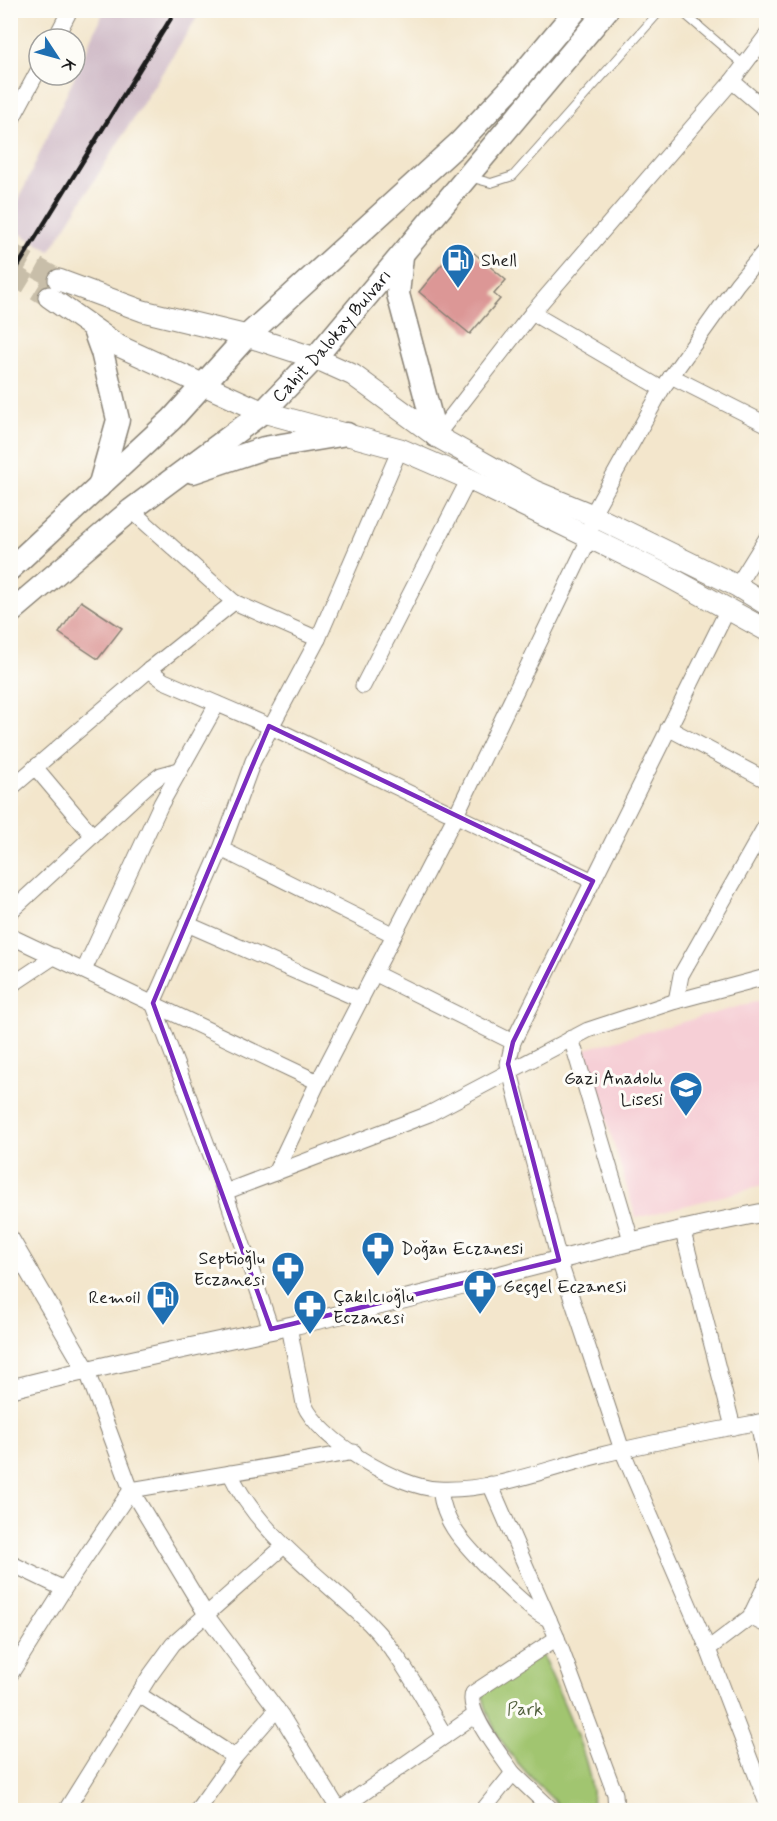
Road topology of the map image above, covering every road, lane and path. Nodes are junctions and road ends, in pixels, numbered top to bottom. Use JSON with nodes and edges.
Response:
{"nodes":[{"id":1,"x":69,"y":10,"type":"edge"},
{"id":2,"x":576,"y":10,"type":"edge"},
{"id":3,"x":607,"y":10,"type":"edge"},
{"id":4,"x":661,"y":10,"type":"edge"},
{"id":5,"x":680,"y":10,"type":"edge"},
{"id":6,"x":61,"y":27,"type":"edge"},
{"id":7,"x":766,"y":36,"type":"edge"},
{"id":8,"x":744,"y":65,"type":"junction"},
{"id":9,"x":732,"y":81,"type":"junction"},
{"id":10,"x":29,"y":87,"type":"edge"},
{"id":11,"x":766,"y":110,"type":"edge"},
{"id":12,"x":10,"y":123,"type":"edge"},
{"id":13,"x":469,"y":177,"type":"junction"},
{"id":14,"x":766,"y":249,"type":"edge"},
{"id":15,"x":402,"y":256,"type":"junction"},
{"id":16,"x":532,"y":313,"type":"junction"},
{"id":17,"x":94,"y":330,"type":"junction"},
{"id":18,"x":247,"y":336,"type":"junction"},
{"id":19,"x":315,"y":358,"type":"junction"},
{"id":20,"x":667,"y":382,"type":"junction"},
{"id":21,"x":203,"y":383,"type":"junction"},
{"id":22,"x":263,"y":412,"type":"junction"},
{"id":23,"x":766,"y":424,"type":"edge"},
{"id":24,"x":347,"y":434,"type":"junction"},
{"id":25,"x":436,"y":435,"type":"junction"},
{"id":26,"x":400,"y":449,"type":"junction"},
{"id":27,"x":175,"y":479,"type":"junction"},
{"id":28,"x":469,"y":479,"type":"junction"},
{"id":29,"x":99,"y":490,"type":"junction"},
{"id":30,"x":131,"y":510,"type":"junction"},
{"id":31,"x":592,"y":515,"type":"junction"},
{"id":32,"x":590,"y":537,"type":"junction"},
{"id":33,"x":766,"y":539,"type":"edge"},
{"id":34,"x":10,"y":569,"type":"edge"},
{"id":35,"x":736,"y":586,"type":"junction"},
{"id":36,"x":234,"y":602,"type":"junction"},
{"id":37,"x":766,"y":604,"type":"edge"},
{"id":38,"x":728,"y":609,"type":"junction"},
{"id":39,"x":10,"y":613,"type":"edge"},
{"id":40,"x":766,"y":630,"type":"edge"},
{"id":41,"x":318,"y":639,"type":"junction"},
{"id":42,"x":149,"y":670,"type":"junction"},
{"id":43,"x":363,"y":686,"type":"dead end"},
{"id":44,"x":217,"y":704,"type":"junction"},
{"id":45,"x":269,"y":726,"type":"junction"},
{"id":46,"x":668,"y":728,"type":"junction"},
{"id":47,"x":35,"y":767,"type":"junction"},
{"id":48,"x":179,"y":770,"type":"junction"},
{"id":49,"x":766,"y":780,"type":"edge"},
{"id":50,"x":10,"y":789,"type":"edge"},
{"id":51,"x":456,"y":815,"type":"junction"},
{"id":52,"x":766,"y":825,"type":"edge"},
{"id":53,"x":93,"y":836,"type":"junction"},
{"id":54,"x":221,"y":849,"type":"junction"},
{"id":55,"x":593,"y":881,"type":"junction"},
{"id":56,"x":10,"y":912,"type":"edge"},
{"id":57,"x":187,"y":924,"type":"junction"},
{"id":58,"x":394,"y":935,"type":"junction"},
{"id":59,"x":10,"y":936,"type":"edge"},
{"id":60,"x":55,"y":956,"type":"junction"},
{"id":61,"x":84,"y":969,"type":"junction"},
{"id":62,"x":374,"y":973,"type":"junction"},
{"id":63,"x":766,"y":976,"type":"edge"},
{"id":64,"x":10,"y":986,"type":"edge"},
{"id":65,"x":361,"y":1000,"type":"junction"},
{"id":66,"x":676,"y":1001,"type":"junction"},
{"id":67,"x":153,"y":1003,"type":"junction"},
{"id":68,"x":571,"y":1038,"type":"junction"},
{"id":69,"x":513,"y":1042,"type":"junction"},
{"id":70,"x":509,"y":1074,"type":"junction"},
{"id":71,"x":318,"y":1082,"type":"junction"},
{"id":72,"x":275,"y":1173,"type":"junction"},
{"id":73,"x":225,"y":1192,"type":"junction"},
{"id":74,"x":766,"y":1212,"type":"edge"},
{"id":75,"x":682,"y":1228,"type":"junction"},
{"id":76,"x":10,"y":1239,"type":"edge"},
{"id":77,"x":631,"y":1240,"type":"junction"},
{"id":78,"x":559,"y":1260,"type":"junction"},
{"id":79,"x":290,"y":1326,"type":"junction"},
{"id":80,"x":271,"y":1329,"type":"junction"},
{"id":81,"x":86,"y":1369,"type":"junction"},
{"id":82,"x":10,"y":1389,"type":"edge"},
{"id":83,"x":762,"y":1422,"type":"edge"},
{"id":84,"x":733,"y":1427,"type":"junction"},
{"id":85,"x":622,"y":1450,"type":"junction"},
{"id":86,"x":354,"y":1452,"type":"junction"},
{"id":87,"x":766,"y":1464,"type":"edge"},
{"id":88,"x":230,"y":1473,"type":"junction"},
{"id":89,"x":490,"y":1484,"type":"junction"},
{"id":90,"x":131,"y":1490,"type":"junction"},
{"id":91,"x":440,"y":1490,"type":"junction"},
{"id":92,"x":284,"y":1546,"type":"junction"},
{"id":93,"x":10,"y":1563,"type":"edge"},
{"id":94,"x":766,"y":1584,"type":"edge"},
{"id":95,"x":64,"y":1589,"type":"junction"},
{"id":96,"x":207,"y":1616,"type":"junction"},
{"id":97,"x":750,"y":1617,"type":"junction"},
{"id":98,"x":549,"y":1619,"type":"junction"},
{"id":99,"x":766,"y":1625,"type":"edge"},
{"id":100,"x":557,"y":1638,"type":"junction"},
{"id":101,"x":708,"y":1649,"type":"junction"},
{"id":102,"x":10,"y":1675,"type":"edge"},
{"id":103,"x":138,"y":1694,"type":"junction"},
{"id":104,"x":277,"y":1709,"type":"junction"},
{"id":105,"x":475,"y":1715,"type":"junction"},
{"id":106,"x":445,"y":1736,"type":"junction"},
{"id":107,"x":235,"y":1757,"type":"junction"},
{"id":108,"x":761,"y":1770,"type":"edge"},
{"id":109,"x":513,"y":1773,"type":"junction"},
{"id":110,"x":766,"y":1801,"type":"edge"},
{"id":111,"x":66,"y":1810,"type":"edge"},
{"id":112,"x":197,"y":1810,"type":"edge"},
{"id":113,"x":339,"y":1810,"type":"edge"},
{"id":114,"x":483,"y":1810,"type":"edge"},
{"id":115,"x":552,"y":1810,"type":"edge"},
{"id":116,"x":616,"y":1810,"type":"edge"}],
"edges":[{"from":1,"to":6,"type":"street"},
{"from":2,"to":18,"type":"main road"},
{"from":3,"to":13,"type":"main road","name":"Cahit Dalokay Bulvarı"},
{"from":4,"to":13,"type":"lane"},
{"from":5,"to":8,"type":"lane"},
{"from":7,"to":8,"type":"street"},
{"from":8,"to":9,"type":"street"},
{"from":9,"to":11,"type":"street"},
{"from":9,"to":16,"type":"street"},
{"from":10,"to":12,"type":"street"},
{"from":13,"to":15,"type":"main road","name":"Cahit Dalokay Bulvarı"},
{"from":14,"to":20,"type":"street"},
{"from":15,"to":19,"type":"main road","name":"Cahit Dalokay Bulvarı"},
{"from":15,"to":25,"type":"main road"},
{"from":16,"to":20,"type":"street"},
{"from":16,"to":25,"type":"street"},
{"from":17,"to":18,"type":"main road"},
{"from":17,"to":21,"type":"main road"},
{"from":17,"to":29,"type":"main road"},
{"from":18,"to":19,"type":"main road"},
{"from":18,"to":21,"type":"main road"},
{"from":19,"to":22,"type":"main road","name":"Cahit Dalokay Bulvarı"},
{"from":19,"to":25,"type":"main road"},
{"from":20,"to":23,"type":"street"},
{"from":20,"to":31,"type":"street"},
{"from":21,"to":22,"type":"main road"},
{"from":21,"to":29,"type":"main road"},
{"from":22,"to":24,"type":"main road"},
{"from":22,"to":27,"type":"main road","name":"Cahit Dalokay Bulvarı"},
{"from":24,"to":26,"type":"main road"},
{"from":24,"to":27,"type":"main road"},
{"from":25,"to":31,"type":"main road"},
{"from":26,"to":28,"type":"main road"},
{"from":26,"to":41,"type":"street"},
{"from":27,"to":30,"type":"main road","name":"Cahit Dalokay Bulvarı"},
{"from":28,"to":32,"type":"main road"},
{"from":28,"to":43,"type":"street"},
{"from":29,"to":34,"type":"main road"},
{"from":30,"to":36,"type":"street"},
{"from":30,"to":39,"type":"main road","name":"Cahit Dalokay Bulvarı"},
{"from":31,"to":32,"type":"street"},
{"from":31,"to":35,"type":"main road"},
{"from":32,"to":38,"type":"main road"},
{"from":32,"to":51,"type":"street"},
{"from":33,"to":35,"type":"street"},
{"from":35,"to":37,"type":"main road"},
{"from":36,"to":41,"type":"street"},
{"from":36,"to":42,"type":"street"},
{"from":38,"to":40,"type":"main road"},
{"from":38,"to":46,"type":"street"},
{"from":41,"to":45,"type":"street"},
{"from":42,"to":44,"type":"street"},
{"from":42,"to":47,"type":"street"},
{"from":44,"to":45,"type":"street"},
{"from":44,"to":48,"type":"street"},
{"from":45,"to":51,"type":"street"},
{"from":45,"to":54,"type":"street"},
{"from":46,"to":49,"type":"street"},
{"from":46,"to":55,"type":"street"},
{"from":47,"to":50,"type":"street"},
{"from":47,"to":53,"type":"street"},
{"from":48,"to":53,"type":"street"},
{"from":48,"to":61,"type":"street"},
{"from":51,"to":55,"type":"street"},
{"from":51,"to":58,"type":"street"},
{"from":52,"to":66,"type":"street"},
{"from":53,"to":56,"type":"street"},
{"from":54,"to":57,"type":"street"},
{"from":54,"to":58,"type":"street"},
{"from":55,"to":69,"type":"street"},
{"from":57,"to":65,"type":"street"},
{"from":57,"to":67,"type":"street"},
{"from":58,"to":62,"type":"street"},
{"from":59,"to":60,"type":"street"},
{"from":60,"to":61,"type":"street"},
{"from":60,"to":64,"type":"street"},
{"from":61,"to":67,"type":"street"},
{"from":62,"to":65,"type":"street"},
{"from":62,"to":69,"type":"street"},
{"from":63,"to":66,"type":"street"},
{"from":65,"to":71,"type":"street"},
{"from":66,"to":68,"type":"street"},
{"from":67,"to":71,"type":"street"},
{"from":67,"to":73,"type":"street"},
{"from":68,"to":70,"type":"street"},
{"from":68,"to":77,"type":"street"},
{"from":69,"to":70,"type":"street"},
{"from":70,"to":72,"type":"street"},
{"from":70,"to":78,"type":"street"},
{"from":71,"to":72,"type":"street"},
{"from":72,"to":73,"type":"street"},
{"from":73,"to":80,"type":"street"},
{"from":74,"to":75,"type":"street"},
{"from":75,"to":77,"type":"street"},
{"from":75,"to":84,"type":"street"},
{"from":76,"to":81,"type":"street"},
{"from":77,"to":78,"type":"street"},
{"from":78,"to":79,"type":"street"},
{"from":78,"to":85,"type":"street"},
{"from":79,"to":80,"type":"street"},
{"from":79,"to":86,"type":"street"},
{"from":80,"to":81,"type":"street"},
{"from":81,"to":82,"type":"street"},
{"from":81,"to":90,"type":"street"},
{"from":83,"to":84,"type":"street"},
{"from":83,"to":87,"type":"street"},
{"from":84,"to":85,"type":"street"},
{"from":85,"to":89,"type":"street"},
{"from":85,"to":101,"type":"street"},
{"from":86,"to":88,"type":"street"},
{"from":86,"to":91,"type":"street"},
{"from":88,"to":90,"type":"street"},
{"from":88,"to":92,"type":"street"},
{"from":89,"to":91,"type":"street"},
{"from":89,"to":98,"type":"street"},
{"from":90,"to":95,"type":"street"},
{"from":90,"to":96,"type":"street"},
{"from":91,"to":98,"type":"street"},
{"from":92,"to":96,"type":"street"},
{"from":92,"to":106,"type":"street"},
{"from":93,"to":95,"type":"street"},
{"from":94,"to":97,"type":"street"},
{"from":95,"to":102,"type":"street"},
{"from":96,"to":103,"type":"street"},
{"from":96,"to":104,"type":"street"},
{"from":97,"to":99,"type":"street"},
{"from":97,"to":101,"type":"street"},
{"from":98,"to":100,"type":"street"},
{"from":100,"to":105,"type":"street"},
{"from":100,"to":116,"type":"street"},
{"from":101,"to":108,"type":"street"},
{"from":103,"to":107,"type":"street"},
{"from":103,"to":111,"type":"street"},
{"from":104,"to":107,"type":"street"},
{"from":104,"to":113,"type":"street"},
{"from":105,"to":106,"type":"street"},
{"from":105,"to":109,"type":"street"},
{"from":106,"to":113,"type":"street"},
{"from":107,"to":112,"type":"street"},
{"from":108,"to":110,"type":"street"},
{"from":109,"to":114,"type":"street"},
{"from":109,"to":115,"type":"street"}]}
